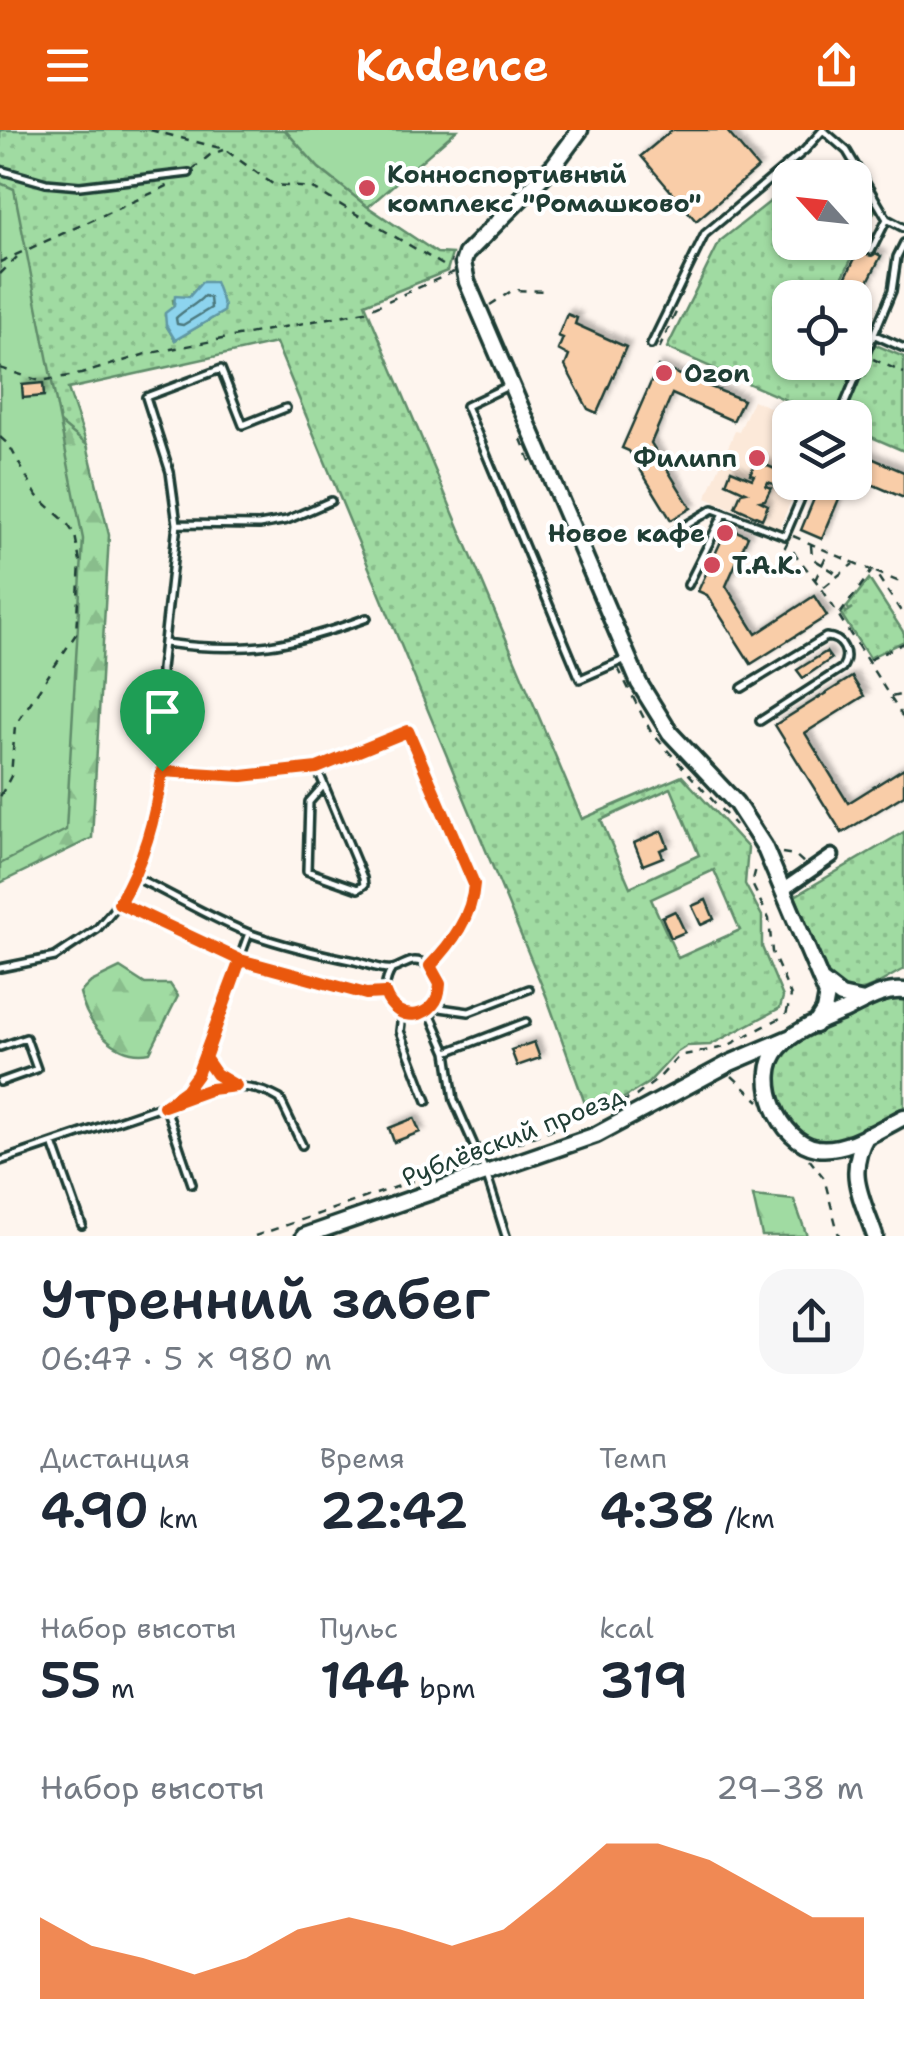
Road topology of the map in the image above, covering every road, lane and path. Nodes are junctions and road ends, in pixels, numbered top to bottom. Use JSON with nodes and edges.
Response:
{"nodes":[{"id":1,"x":150,"y":130,"type":"edge"},
{"id":2,"x":580,"y":130,"type":"edge"},
{"id":3,"x":823,"y":130,"type":"edge"},
{"id":4,"x":224,"y":149,"type":"junction"},
{"id":5,"x":0,"y":170,"type":"edge"},
{"id":6,"x":189,"y":173,"type":"junction"},
{"id":7,"x":887,"y":219,"type":"junction"},
{"id":8,"x":904,"y":228,"type":"edge"},
{"id":9,"x":904,"y":243,"type":"edge"},
{"id":10,"x":872,"y":249,"type":"edge"},
{"id":11,"x":23,"y":251,"type":"junction"},
{"id":12,"x":466,"y":254,"type":"junction"},
{"id":13,"x":0,"y":262,"type":"edge"},
{"id":14,"x":0,"y":274,"type":"edge"},
{"id":15,"x":454,"y":274,"type":"dead end"},
{"id":16,"x":900,"y":276,"type":"edge"},
{"id":17,"x":546,"y":291,"type":"dead end"},
{"id":18,"x":680,"y":304,"type":"dead end"},
{"id":19,"x":490,"y":306,"type":"dead end"},
{"id":20,"x":875,"y":334,"type":"junction"},
{"id":21,"x":872,"y":341,"type":"edge"},
{"id":22,"x":650,"y":345,"type":"dead end"},
{"id":23,"x":904,"y":348,"type":"edge"},
{"id":24,"x":659,"y":349,"type":"dead end"},
{"id":25,"x":872,"y":359,"type":"edge"},
{"id":26,"x":0,"y":368,"type":"edge"},
{"id":27,"x":904,"y":373,"type":"edge"},
{"id":28,"x":511,"y":384,"type":"junction"},
{"id":29,"x":286,"y":408,"type":"dead end"},
{"id":30,"x":518,"y":431,"type":"dead end"},
{"id":31,"x":0,"y":437,"type":"edge"},
{"id":32,"x":537,"y":473,"type":"dead end"},
{"id":33,"x":800,"y":500,"type":"edge"},
{"id":34,"x":331,"y":502,"type":"dead end"},
{"id":35,"x":724,"y":513,"type":"junction"},
{"id":36,"x":177,"y":524,"type":"junction"},
{"id":37,"x":663,"y":539,"type":"dead end"},
{"id":38,"x":811,"y":544,"type":"junction"},
{"id":39,"x":828,"y":552,"type":"junction"},
{"id":40,"x":854,"y":563,"type":"junction"},
{"id":41,"x":822,"y":566,"type":"junction"},
{"id":42,"x":874,"y":571,"type":"junction"},
{"id":43,"x":839,"y":576,"type":"junction"},
{"id":44,"x":815,"y":582,"type":"junction"},
{"id":45,"x":904,"y":584,"type":"edge"},
{"id":46,"x":688,"y":585,"type":"dead end"},
{"id":47,"x":822,"y":589,"type":"junction"},
{"id":48,"x":839,"y":615,"type":"junction"},
{"id":49,"x":904,"y":615,"type":"edge"},
{"id":50,"x":367,"y":618,"type":"dead end"},
{"id":51,"x":164,"y":643,"type":"junction"},
{"id":52,"x":904,"y":643,"type":"edge"},
{"id":53,"x":868,"y":660,"type":"junction"},
{"id":54,"x":622,"y":661,"type":"junction"},
{"id":55,"x":742,"y":688,"type":"dead end"},
{"id":56,"x":904,"y":694,"type":"edge"},
{"id":57,"x":890,"y":698,"type":"junction"},
{"id":58,"x":904,"y":719,"type":"edge"},
{"id":59,"x":760,"y":721,"type":"dead end"},
{"id":60,"x":317,"y":768,"type":"junction"},
{"id":61,"x":162,"y":771,"type":"junction"},
{"id":62,"x":324,"y":785,"type":"junction"},
{"id":63,"x":0,"y":796,"type":"edge"},
{"id":64,"x":738,"y":828,"type":"dead end"},
{"id":65,"x":832,"y":856,"type":"dead end"},
{"id":66,"x":764,"y":858,"type":"junction"},
{"id":67,"x":808,"y":870,"type":"junction"},
{"id":68,"x":135,"y":877,"type":"junction"},
{"id":69,"x":784,"y":890,"type":"junction"},
{"id":70,"x":119,"y":903,"type":"junction"},
{"id":71,"x":250,"y":933,"type":"junction"},
{"id":72,"x":240,"y":960,"type":"junction"},
{"id":73,"x":430,"y":966,"type":"junction"},
{"id":74,"x":0,"y":968,"type":"edge"},
{"id":75,"x":392,"y":969,"type":"junction"},
{"id":76,"x":823,"y":981,"type":"junction"},
{"id":77,"x":529,"y":989,"type":"dead end"},
{"id":78,"x":904,"y":992,"type":"edge"},
{"id":79,"x":385,"y":993,"type":"junction"},
{"id":80,"x":864,"y":1001,"type":"junction"},
{"id":81,"x":431,"y":1009,"type":"junction"},
{"id":82,"x":402,"y":1014,"type":"junction"},
{"id":83,"x":526,"y":1022,"type":"dead end"},
{"id":84,"x":815,"y":1024,"type":"junction"},
{"id":85,"x":789,"y":1038,"type":"junction"},
{"id":86,"x":1,"y":1044,"type":"edge"},
{"id":87,"x":447,"y":1052,"type":"junction"},
{"id":88,"x":205,"y":1058,"type":"junction"},
{"id":89,"x":730,"y":1064,"type":"junction"},
{"id":90,"x":0,"y":1082,"type":"edge"},
{"id":91,"x":236,"y":1086,"type":"junction"},
{"id":92,"x":770,"y":1086,"type":"junction"},
{"id":93,"x":427,"y":1102,"type":"dead end"},
{"id":94,"x":164,"y":1106,"type":"junction"},
{"id":95,"x":904,"y":1117,"type":"edge"},
{"id":96,"x":867,"y":1135,"type":"junction"},
{"id":97,"x":53,"y":1143,"type":"junction"},
{"id":98,"x":302,"y":1145,"type":"dead end"},
{"id":99,"x":821,"y":1148,"type":"junction"},
{"id":100,"x":0,"y":1161,"type":"edge"},
{"id":101,"x":482,"y":1165,"type":"junction"},
{"id":102,"x":857,"y":1182,"type":"junction"},
{"id":103,"x":192,"y":1184,"type":"dead end"},
{"id":104,"x":82,"y":1225,"type":"dead end"},
{"id":105,"x":255,"y":1236,"type":"edge"},
{"id":106,"x":304,"y":1236,"type":"edge"},
{"id":107,"x":506,"y":1236,"type":"edge"},
{"id":108,"x":875,"y":1236,"type":"edge"}],
"edges":[{"from":1,"to":4,"type":"path"},
{"from":2,"to":12,"type":"street"},
{"from":3,"to":7,"type":"lane"},
{"from":3,"to":22,"type":"lane"},
{"from":4,"to":6,"type":"path"},
{"from":4,"to":12,"type":"path"},
{"from":5,"to":6,"type":"lane"},
{"from":6,"to":11,"type":"path"},
{"from":7,"to":8,"type":"lane"},
{"from":7,"to":10,"type":"lane"},
{"from":9,"to":16,"type":"lane"},
{"from":11,"to":13,"type":"path"},
{"from":11,"to":14,"type":"path"},
{"from":12,"to":28,"type":"street"},
{"from":15,"to":26,"type":"path"},
{"from":16,"to":20,"type":"lane"},
{"from":17,"to":19,"type":"path"},
{"from":18,"to":24,"type":"path"},
{"from":20,"to":21,"type":"lane"},
{"from":20,"to":23,"type":"lane"},
{"from":25,"to":27,"type":"path"},
{"from":28,"to":54,"type":"street"},
{"from":28,"to":54,"type":"lane"},
{"from":29,"to":36,"type":"lane"},
{"from":30,"to":32,"type":"path"},
{"from":31,"to":63,"type":"path"},
{"from":33,"to":35,"type":"lane"},
{"from":34,"to":36,"type":"lane"},
{"from":35,"to":37,"type":"lane"},
{"from":35,"to":46,"type":"lane"},
{"from":36,"to":51,"type":"lane"},
{"from":38,"to":39,"type":"path"},
{"from":38,"to":41,"type":"path"},
{"from":38,"to":44,"type":"path"},
{"from":39,"to":40,"type":"path"},
{"from":39,"to":41,"type":"path"},
{"from":40,"to":42,"type":"path"},
{"from":40,"to":43,"type":"path"},
{"from":41,"to":43,"type":"path"},
{"from":41,"to":44,"type":"path"},
{"from":42,"to":45,"type":"path"},
{"from":42,"to":48,"type":"path"},
{"from":42,"to":49,"type":"path"},
{"from":43,"to":47,"type":"path"},
{"from":44,"to":47,"type":"path"},
{"from":47,"to":48,"type":"path"},
{"from":48,"to":53,"type":"path"},
{"from":50,"to":51,"type":"lane"},
{"from":51,"to":61,"type":"lane"},
{"from":52,"to":53,"type":"path"},
{"from":53,"to":57,"type":"path"},
{"from":54,"to":64,"type":"path"},
{"from":54,"to":66,"type":"street"},
{"from":55,"to":59,"type":"lane"},
{"from":56,"to":57,"type":"path"},
{"from":57,"to":58,"type":"path"},
{"from":60,"to":61,"type":"lane"},
{"from":60,"to":62,"type":"lane"},
{"from":60,"to":73,"type":"lane"},
{"from":61,"to":68,"type":"lane"},
{"from":62,"to":62,"type":"lane"},
{"from":65,"to":67,"type":"street"},
{"from":66,"to":67,"type":"path"},
{"from":66,"to":69,"type":"street"},
{"from":66,"to":101,"type":"path"},
{"from":67,"to":69,"type":"street"},
{"from":68,"to":70,"type":"lane"},
{"from":68,"to":71,"type":"lane"},
{"from":69,"to":76,"type":"street"},
{"from":70,"to":72,"type":"lane"},
{"from":70,"to":74,"type":"lane"},
{"from":71,"to":72,"type":"lane"},
{"from":71,"to":75,"type":"lane"},
{"from":72,"to":79,"type":"lane"},
{"from":72,"to":88,"type":"lane"},
{"from":73,"to":75,"type":"lane"},
{"from":73,"to":81,"type":"lane"},
{"from":75,"to":79,"type":"lane"},
{"from":76,"to":80,"type":"street"},
{"from":76,"to":84,"type":"street"},
{"from":77,"to":81,"type":"lane"},
{"from":78,"to":80,"type":"street","name":"Рублёвский проезд"},
{"from":79,"to":82,"type":"lane"},
{"from":80,"to":84,"type":"street","name":"Рублёвский проезд"},
{"from":81,"to":82,"type":"lane"},
{"from":81,"to":87,"type":"lane"},
{"from":82,"to":93,"type":"lane"},
{"from":83,"to":87,"type":"lane"},
{"from":84,"to":85,"type":"street","name":"Рублёвский проезд"},
{"from":85,"to":89,"type":"street","name":"Рублёвский проезд"},
{"from":85,"to":92,"type":"street"},
{"from":86,"to":90,"type":"lane"},
{"from":87,"to":101,"type":"lane"},
{"from":88,"to":91,"type":"lane"},
{"from":88,"to":94,"type":"lane"},
{"from":89,"to":92,"type":"street"},
{"from":89,"to":101,"type":"street","name":"Рублёвский проезд"},
{"from":91,"to":94,"type":"lane"},
{"from":91,"to":98,"type":"lane"},
{"from":92,"to":99,"type":"street"},
{"from":94,"to":97,"type":"lane"},
{"from":94,"to":103,"type":"lane"},
{"from":95,"to":96,"type":"street"},
{"from":96,"to":99,"type":"street"},
{"from":96,"to":102,"type":"street"},
{"from":97,"to":100,"type":"lane"},
{"from":97,"to":104,"type":"lane"},
{"from":99,"to":102,"type":"street"},
{"from":101,"to":105,"type":"path"},
{"from":101,"to":106,"type":"street","name":"Рублёвский проезд"},
{"from":101,"to":107,"type":"lane"},
{"from":102,"to":108,"type":"street"}]}
